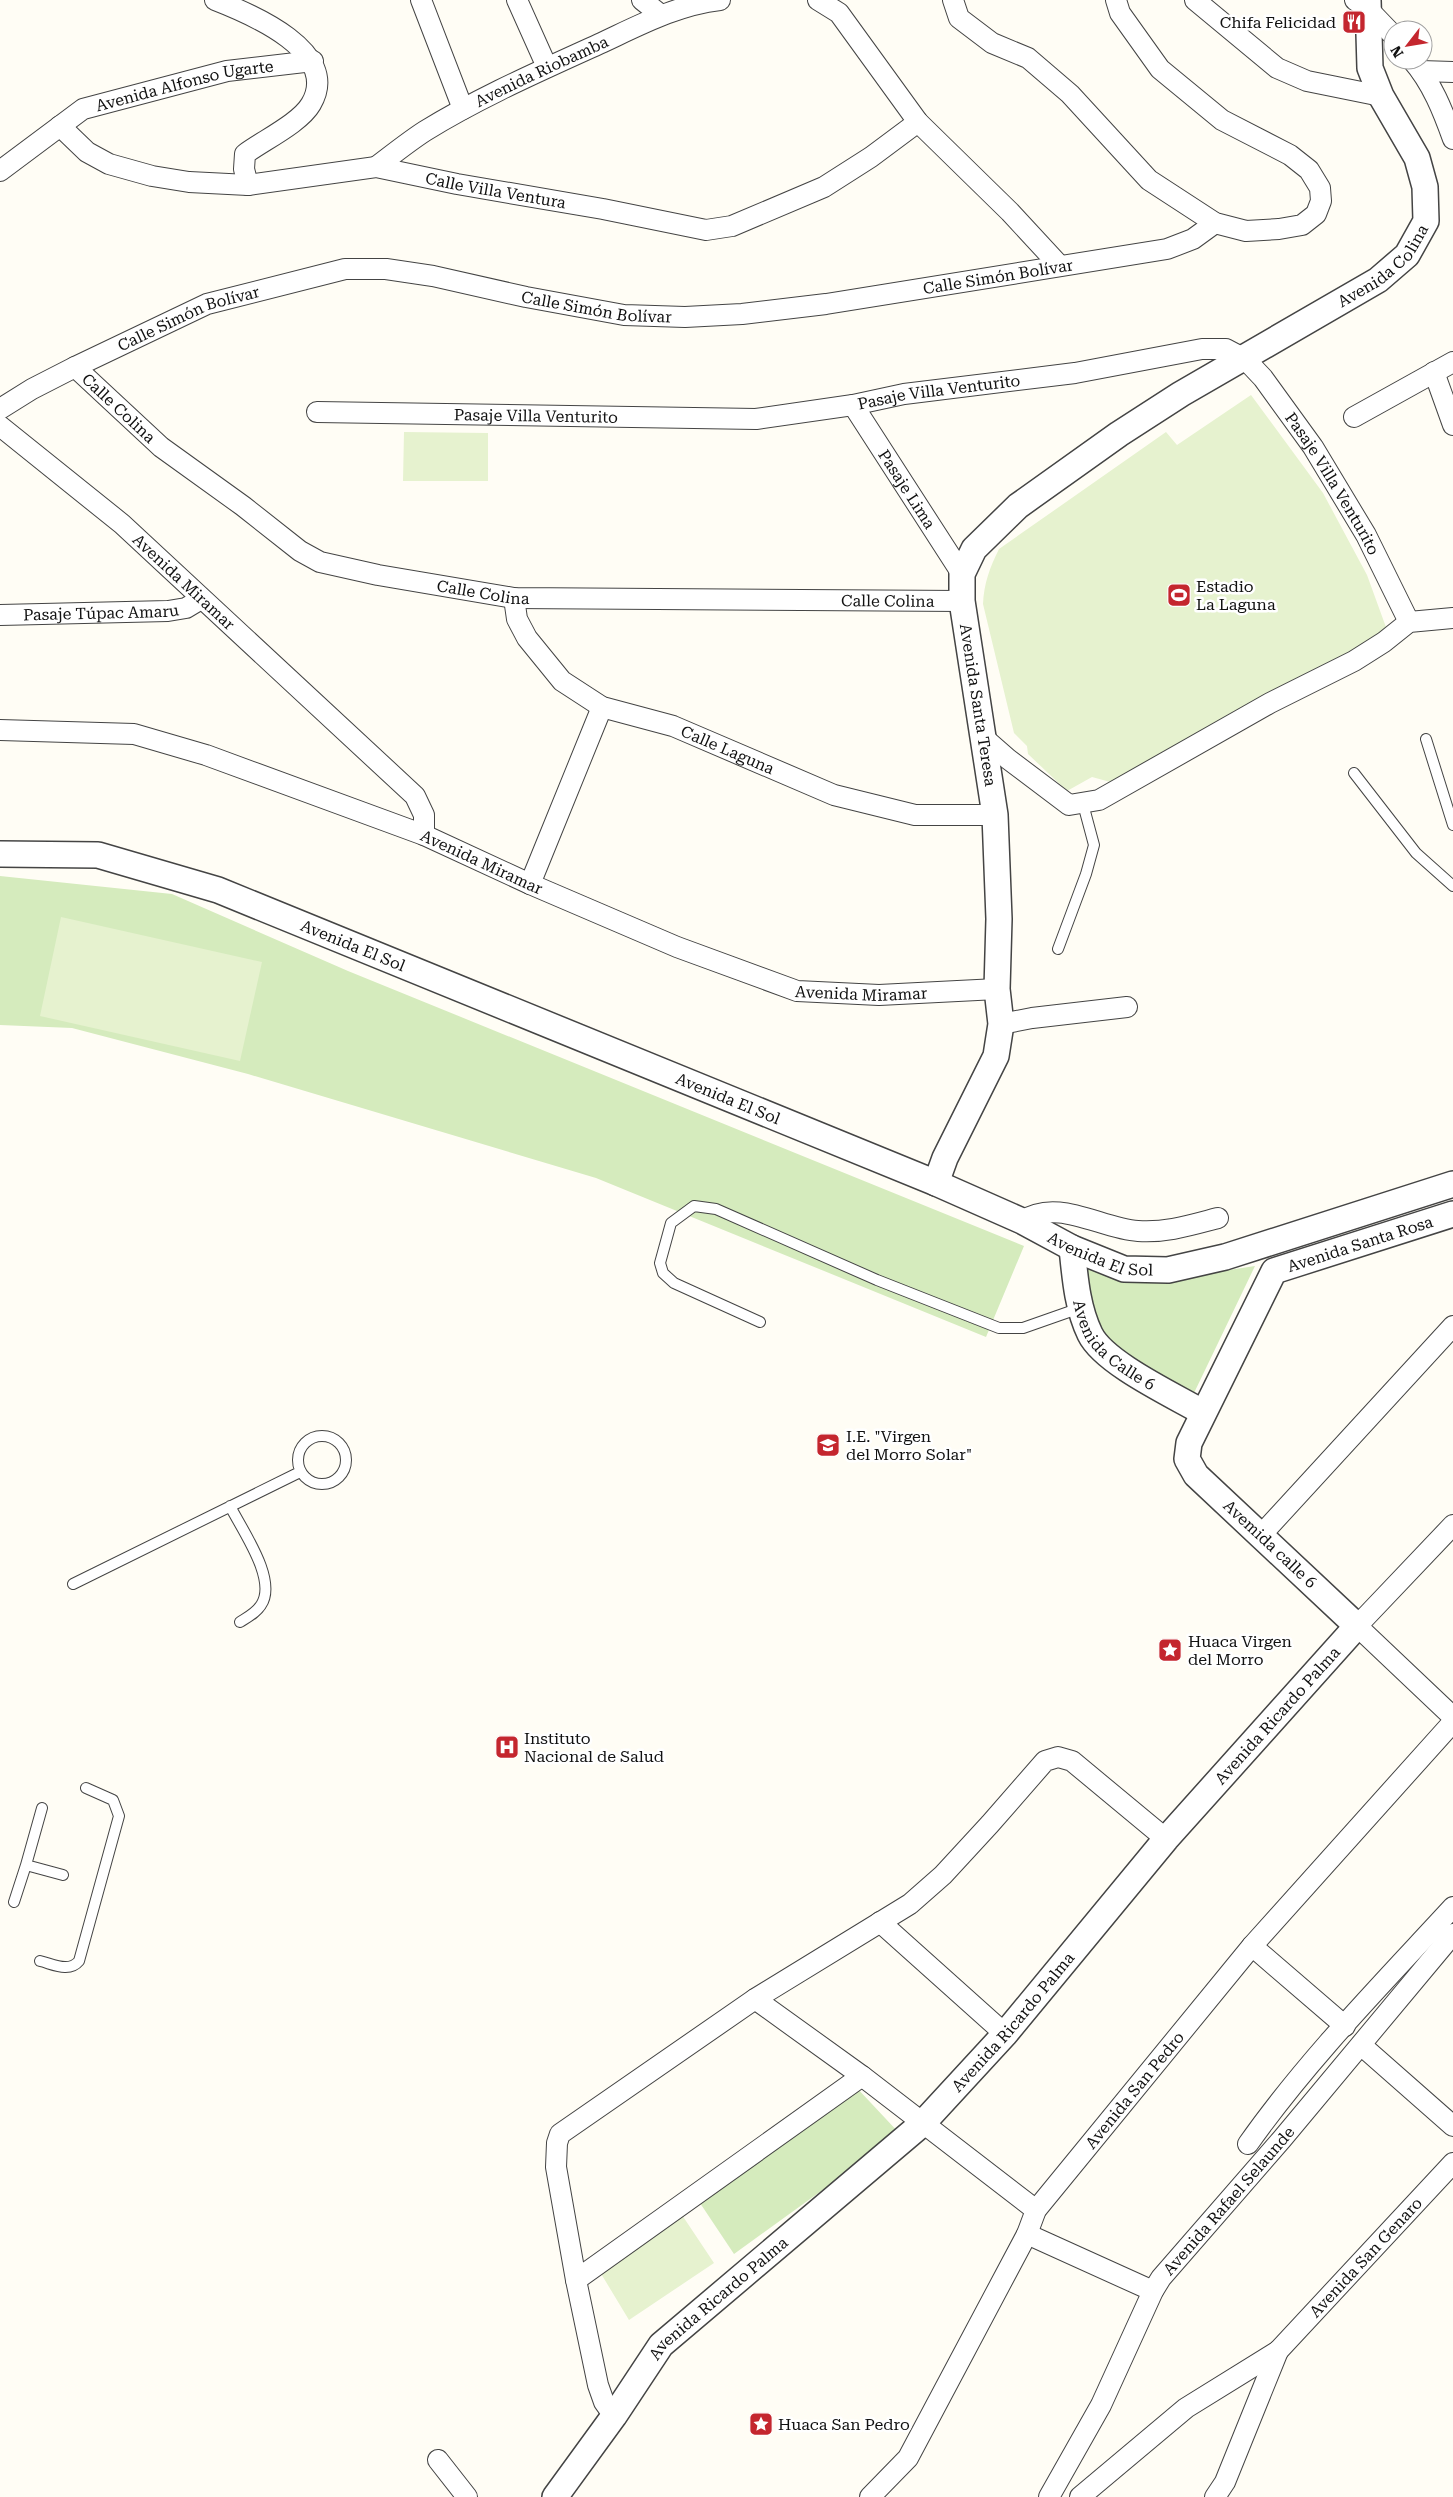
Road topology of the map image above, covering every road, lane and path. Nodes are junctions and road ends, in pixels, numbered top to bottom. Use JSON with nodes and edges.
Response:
{"nodes":[{"id":1,"x":215,"y":0,"type":"edge"},
{"id":2,"x":421,"y":0,"type":"edge"},
{"id":3,"x":518,"y":0,"type":"edge"},
{"id":4,"x":642,"y":0,"type":"edge"},
{"id":5,"x":720,"y":0,"type":"edge"},
{"id":6,"x":818,"y":0,"type":"edge"},
{"id":7,"x":953,"y":0,"type":"edge"},
{"id":8,"x":1116,"y":0,"type":"edge"},
{"id":9,"x":1195,"y":0,"type":"edge"},
{"id":10,"x":1363,"y":3,"type":"edge"},
{"id":11,"x":661,"y":15,"type":"junction"},
{"id":12,"x":1383,"y":24,"type":"edge"},
{"id":13,"x":313,"y":61,"type":"junction"},
{"id":14,"x":547,"y":67,"type":"junction"},
{"id":15,"x":1433,"y":68,"type":"edge"},
{"id":16,"x":1420,"y":70,"type":"edge"},
{"id":17,"x":1453,"y":72,"type":"edge"},
{"id":18,"x":1381,"y":96,"type":"junction"},
{"id":19,"x":463,"y":109,"type":"junction"},
{"id":20,"x":918,"y":122,"type":"junction"},
{"id":21,"x":60,"y":126,"type":"junction"},
{"id":22,"x":1453,"y":139,"type":"edge"},
{"id":23,"x":376,"y":167,"type":"junction"},
{"id":24,"x":0,"y":171,"type":"edge"},
{"id":25,"x":248,"y":185,"type":"junction"},
{"id":26,"x":1215,"y":223,"type":"junction"},
{"id":27,"x":1059,"y":265,"type":"junction"},
{"id":28,"x":1245,"y":359,"type":"junction"},
{"id":29,"x":1453,"y":362,"type":"edge"},
{"id":30,"x":75,"y":367,"type":"junction"},
{"id":31,"x":1434,"y":372,"type":"junction"},
{"id":32,"x":853,"y":405,"type":"junction"},
{"id":33,"x":0,"y":409,"type":"edge"},
{"id":34,"x":317,"y":412,"type":"dead end"},
{"id":35,"x":1354,"y":418,"type":"dead end"},
{"id":36,"x":1453,"y":425,"type":"edge"},
{"id":37,"x":0,"y":426,"type":"edge"},
{"id":38,"x":962,"y":574,"type":"junction"},
{"id":39,"x":514,"y":598,"type":"junction"},
{"id":40,"x":201,"y":599,"type":"junction"},
{"id":41,"x":962,"y":601,"type":"junction"},
{"id":42,"x":0,"y":615,"type":"edge"},
{"id":43,"x":1453,"y":618,"type":"edge"},
{"id":44,"x":1409,"y":622,"type":"junction"},
{"id":45,"x":602,"y":707,"type":"junction"},
{"id":46,"x":0,"y":730,"type":"edge"},
{"id":47,"x":984,"y":738,"type":"junction"},
{"id":48,"x":1426,"y":739,"type":"dead end"},
{"id":49,"x":1354,"y":773,"type":"dead end"},
{"id":50,"x":1083,"y":804,"type":"junction"},
{"id":51,"x":994,"y":814,"type":"junction"},
{"id":52,"x":1453,"y":826,"type":"edge"},
{"id":53,"x":424,"y":835,"type":"junction"},
{"id":54,"x":0,"y":854,"type":"edge"},
{"id":55,"x":530,"y":884,"type":"junction"},
{"id":56,"x":1453,"y":886,"type":"edge"},
{"id":57,"x":1058,"y":949,"type":"dead end"},
{"id":58,"x":997,"y":989,"type":"junction"},
{"id":59,"x":1127,"y":1007,"type":"dead end"},
{"id":60,"x":1001,"y":1024,"type":"junction"},
{"id":61,"x":936,"y":1183,"type":"junction"},
{"id":62,"x":1453,"y":1184,"type":"edge"},
{"id":63,"x":1453,"y":1214,"type":"edge"},
{"id":64,"x":1218,"y":1218,"type":"dead end"},
{"id":65,"x":1022,"y":1221,"type":"junction"},
{"id":66,"x":1072,"y":1248,"type":"junction"},
{"id":67,"x":1080,"y":1308,"type":"junction"},
{"id":68,"x":760,"y":1322,"type":"dead end"},
{"id":69,"x":1453,"y":1326,"type":"edge"},
{"id":70,"x":1202,"y":1412,"type":"junction"},
{"id":71,"x":1186,"y":1459,"type":"joint"},
{"id":72,"x":300,"y":1472,"type":"junction"},
{"id":73,"x":230,"y":1506,"type":"junction"},
{"id":74,"x":1453,"y":1525,"type":"edge"},
{"id":75,"x":1262,"y":1534,"type":"junction"},
{"id":76,"x":73,"y":1584,"type":"dead end"},
{"id":77,"x":240,"y":1622,"type":"dead end"},
{"id":78,"x":1357,"y":1626,"type":"junction"},
{"id":79,"x":1453,"y":1717,"type":"edge"},
{"id":80,"x":1453,"y":1722,"type":"edge"},
{"id":81,"x":86,"y":1788,"type":"dead end"},
{"id":82,"x":42,"y":1808,"type":"dead end"},
{"id":83,"x":1166,"y":1839,"type":"junction"},
{"id":84,"x":26,"y":1864,"type":"junction"},
{"id":85,"x":63,"y":1875,"type":"dead end"},
{"id":86,"x":14,"y":1902,"type":"dead end"},
{"id":87,"x":1453,"y":1907,"type":"edge"},
{"id":88,"x":880,"y":1922,"type":"junction"},
{"id":89,"x":1453,"y":1934,"type":"edge"},
{"id":90,"x":1252,"y":1946,"type":"junction"},
{"id":91,"x":40,"y":1961,"type":"dead end"},
{"id":92,"x":756,"y":1999,"type":"junction"},
{"id":93,"x":1344,"y":2026,"type":"junction"},
{"id":94,"x":1005,"y":2034,"type":"junction"},
{"id":95,"x":1361,"y":2045,"type":"junction"},
{"id":96,"x":862,"y":2076,"type":"junction"},
{"id":97,"x":923,"y":2124,"type":"junction"},
{"id":98,"x":1453,"y":2126,"type":"edge"},
{"id":99,"x":1248,"y":2144,"type":"dead end"},
{"id":100,"x":1453,"y":2163,"type":"edge"},
{"id":101,"x":1036,"y":2210,"type":"junction"},
{"id":102,"x":1027,"y":2234,"type":"junction"},
{"id":103,"x":576,"y":2280,"type":"junction"},
{"id":104,"x":1153,"y":2291,"type":"junction"},
{"id":105,"x":1278,"y":2351,"type":"junction"},
{"id":106,"x":614,"y":2416,"type":"junction"},
{"id":107,"x":438,"y":2460,"type":"dead end"},
{"id":108,"x":874,"y":2496,"type":"edge"},
{"id":109,"x":467,"y":2497,"type":"edge"},
{"id":110,"x":555,"y":2497,"type":"edge"},
{"id":111,"x":1048,"y":2497,"type":"edge"},
{"id":112,"x":1080,"y":2497,"type":"edge"},
{"id":113,"x":1216,"y":2497,"type":"edge"}],
"edges":[{"from":1,"to":13,"type":"street"},
{"from":2,"to":19,"type":"street"},
{"from":3,"to":14,"type":"street"},
{"from":4,"to":11,"type":"street"},
{"from":5,"to":11,"type":"street","name":"Avenida Riobamba"},
{"from":6,"to":20,"type":"street"},
{"from":7,"to":26,"type":"street"},
{"from":8,"to":26,"type":"street"},
{"from":9,"to":18,"type":"street"},
{"from":10,"to":12,"type":"street"},
{"from":10,"to":18,"type":"street","name":"Avenida Colina"},
{"from":11,"to":14,"type":"street","name":"Avenida Riobamba"},
{"from":13,"to":21,"type":"street","name":"Avenida Alfonso Ugarte"},
{"from":13,"to":25,"type":"street"},
{"from":14,"to":19,"type":"street","name":"Avenida Riobamba"},
{"from":15,"to":17,"type":"street"},
{"from":16,"to":22,"type":"street"},
{"from":18,"to":28,"type":"street","name":"Avenida Colina"},
{"from":19,"to":23,"type":"street","name":"Avenida Riobamba"},
{"from":20,"to":23,"type":"street","name":"Calle Villa Ventura"},
{"from":20,"to":27,"type":"street"},
{"from":21,"to":24,"type":"street","name":"Avenida Alfonso Ugarte"},
{"from":21,"to":25,"type":"street","name":"Calle Villa Ventura"},
{"from":23,"to":25,"type":"street","name":"Calle Villa Ventura"},
{"from":26,"to":27,"type":"street","name":"Calle Simón Bolívar"},
{"from":27,"to":30,"type":"street","name":"Calle Simón Bolívar"},
{"from":28,"to":32,"type":"street","name":"Pasaje Villa Venturito"},
{"from":28,"to":38,"type":"street","name":"Avenida Santa Teresa"},
{"from":28,"to":44,"type":"street","name":"Pasaje Villa Venturito"},
{"from":29,"to":31,"type":"street"},
{"from":30,"to":33,"type":"street","name":"Calle Simón Bolívar"},
{"from":30,"to":39,"type":"street","name":"Calle Colina"},
{"from":31,"to":35,"type":"street"},
{"from":31,"to":36,"type":"street"},
{"from":32,"to":34,"type":"street","name":"Pasaje Villa Venturito"},
{"from":32,"to":38,"type":"street","name":"Pasaje Lima"},
{"from":37,"to":40,"type":"street","name":"Avenida Miramar"},
{"from":38,"to":41,"type":"street","name":"Avenida Santa Teresa"},
{"from":39,"to":41,"type":"street","name":"Calle Colina"},
{"from":39,"to":45,"type":"street","name":"Calle Laguna"},
{"from":40,"to":42,"type":"street","name":"Pasaje Túpac Amaru"},
{"from":40,"to":53,"type":"street","name":"Avenida Miramar"},
{"from":41,"to":47,"type":"street","name":"Avenida Santa Teresa"},
{"from":43,"to":44,"type":"street"},
{"from":44,"to":50,"type":"street"},
{"from":45,"to":51,"type":"street","name":"Calle Laguna"},
{"from":45,"to":55,"type":"street"},
{"from":46,"to":53,"type":"street"},
{"from":47,"to":50,"type":"street"},
{"from":47,"to":51,"type":"street","name":"Avenida Santa Teresa"},
{"from":48,"to":52,"type":"lane"},
{"from":49,"to":56,"type":"lane"},
{"from":50,"to":57,"type":"lane"},
{"from":51,"to":58,"type":"street","name":"Avenida Santa Teresa"},
{"from":53,"to":55,"type":"street","name":"Avenida Miramar"},
{"from":54,"to":61,"type":"street","name":"Avenida El Sol"},
{"from":55,"to":58,"type":"street","name":"Avenida Miramar"},
{"from":58,"to":60,"type":"street","name":"Avenida Santa Teresa"},
{"from":59,"to":60,"type":"street"},
{"from":60,"to":61,"type":"street","name":"Avenida Santa Teresa"},
{"from":61,"to":65,"type":"street","name":"Avenida El Sol"},
{"from":62,"to":66,"type":"street","name":"Avenida El Sol"},
{"from":63,"to":70,"type":"street","name":"Avenida Santa Rosa"},
{"from":64,"to":65,"type":"street"},
{"from":65,"to":66,"type":"street","name":"Avenida El Sol"},
{"from":66,"to":67,"type":"street","name":"Avenida Calle 6"},
{"from":67,"to":68,"type":"lane"},
{"from":67,"to":70,"type":"street","name":"Avenida Calle 6"},
{"from":69,"to":75,"type":"street"},
{"from":70,"to":71,"type":"street","name":"Avenida Santa Rosa"},
{"from":71,"to":75,"type":"street","name":"Avemida calle 6"},
{"from":72,"to":72,"type":"lane"},
{"from":72,"to":73,"type":"lane"},
{"from":73,"to":76,"type":"lane"},
{"from":73,"to":77,"type":"lane"},
{"from":74,"to":78,"type":"street","name":"Avenida Ricardo Palma"},
{"from":75,"to":78,"type":"street","name":"Avemida calle 6"},
{"from":78,"to":79,"type":"street"},
{"from":78,"to":83,"type":"street","name":"Avenida Ricardo Palma"},
{"from":80,"to":90,"type":"street","name":"Avenida San Pedro"},
{"from":81,"to":91,"type":"lane"},
{"from":82,"to":84,"type":"lane"},
{"from":83,"to":88,"type":"street"},
{"from":83,"to":94,"type":"street","name":"Avenida Ricardo Palma"},
{"from":84,"to":85,"type":"lane"},
{"from":84,"to":86,"type":"lane"},
{"from":87,"to":93,"type":"street"},
{"from":88,"to":92,"type":"street"},
{"from":88,"to":94,"type":"street"},
{"from":89,"to":95,"type":"street","name":"Avenida Rafael Selaunde"},
{"from":90,"to":93,"type":"street"},
{"from":90,"to":101,"type":"street","name":"Avenida San Pedro"},
{"from":92,"to":96,"type":"street"},
{"from":92,"to":103,"type":"street"},
{"from":93,"to":99,"type":"street"},
{"from":94,"to":97,"type":"street","name":"Avenida Ricardo Palma"},
{"from":95,"to":98,"type":"street"},
{"from":95,"to":104,"type":"street","name":"Avenida Rafael Selaunde"},
{"from":96,"to":97,"type":"street"},
{"from":96,"to":103,"type":"street"},
{"from":97,"to":101,"type":"street"},
{"from":97,"to":106,"type":"street","name":"Avenida Ricardo Palma"},
{"from":100,"to":105,"type":"street","name":"Avenida San Genaro"},
{"from":101,"to":102,"type":"street","name":"Avenida San Pedro"},
{"from":102,"to":104,"type":"street"},
{"from":102,"to":108,"type":"street","name":"Avenida San Pedro"},
{"from":103,"to":106,"type":"street"},
{"from":104,"to":111,"type":"street","name":"Avenida Rafael Selaunde"},
{"from":105,"to":112,"type":"street"},
{"from":105,"to":113,"type":"street"},
{"from":106,"to":110,"type":"street","name":"Avenida Ricardo Palma"},
{"from":107,"to":109,"type":"street"}]}
